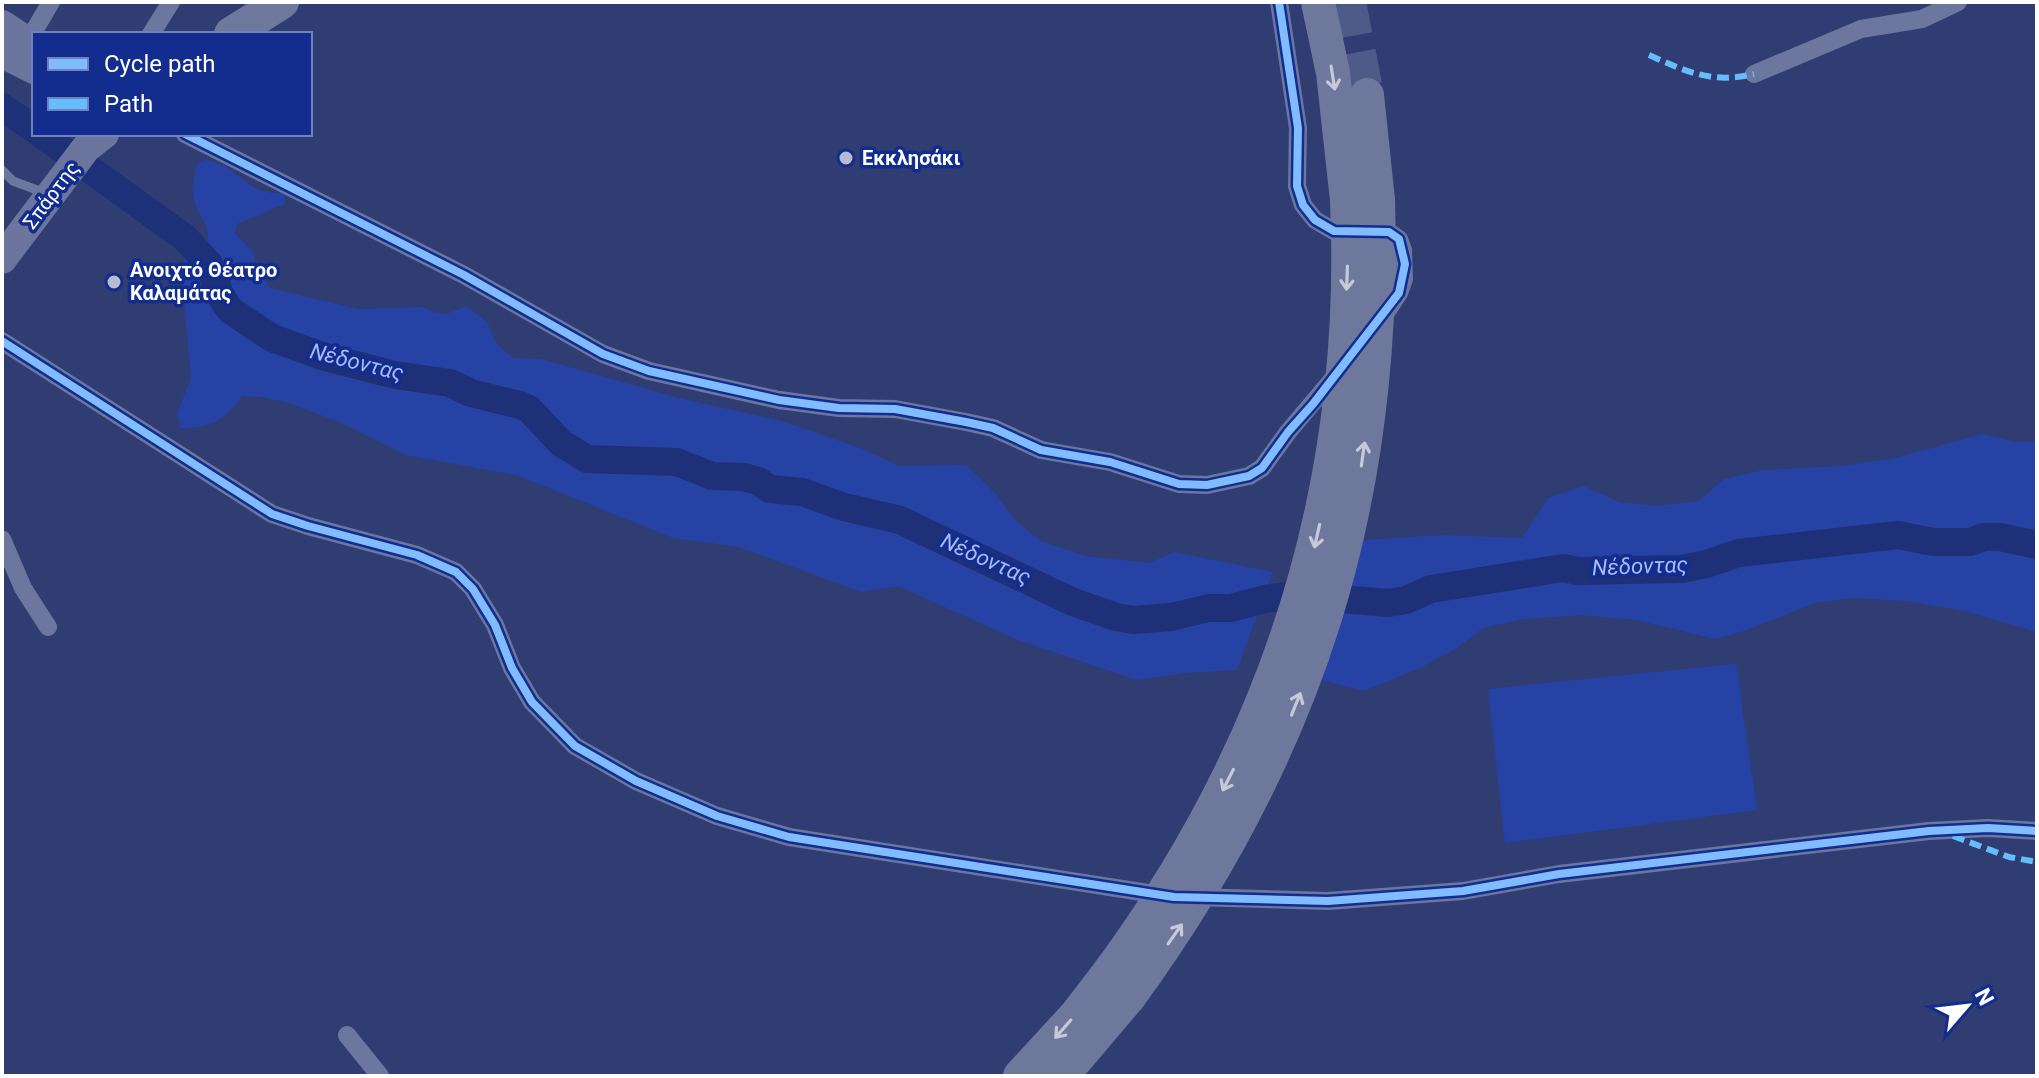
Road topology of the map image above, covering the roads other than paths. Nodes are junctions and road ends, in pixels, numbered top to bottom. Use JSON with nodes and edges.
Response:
{"nodes":[{"id":1,"x":51,"y":2,"type":"edge"},
{"id":2,"x":171,"y":2,"type":"edge"},
{"id":3,"x":282,"y":2,"type":"edge"},
{"id":4,"x":1279,"y":2,"type":"edge"},
{"id":5,"x":1318,"y":2,"type":"edge"},
{"id":6,"x":1958,"y":2,"type":"edge"},
{"id":7,"x":2,"y":25,"type":"edge"},
{"id":8,"x":35,"y":32,"type":"edge"},
{"id":9,"x":152,"y":32,"type":"edge"},
{"id":10,"x":232,"y":32,"type":"edge"},
{"id":11,"x":24,"y":53,"type":"edge"},
{"id":12,"x":1754,"y":74,"type":"dead end"},
{"id":13,"x":1367,"y":95,"type":"tunnel mouth"},
{"id":14,"x":190,"y":136,"type":"edge"},
{"id":15,"x":86,"y":138,"type":"edge"},
{"id":16,"x":2,"y":170,"type":"edge"},
{"id":17,"x":50,"y":181,"type":"junction"},
{"id":18,"x":1362,"y":200,"type":"junction"},
{"id":19,"x":2,"y":237,"type":"edge"},
{"id":20,"x":2,"y":259,"type":"edge"},
{"id":21,"x":2,"y":341,"type":"edge"},
{"id":22,"x":2,"y":539,"type":"edge"},
{"id":23,"x":48,"y":627,"type":"dead end"},
{"id":24,"x":2037,"y":831,"type":"edge"},
{"id":25,"x":1117,"y":988,"type":"junction"},
{"id":26,"x":347,"y":1035,"type":"dead end"},
{"id":27,"x":380,"y":1076,"type":"edge"},
{"id":28,"x":1020,"y":1076,"type":"edge"},
{"id":29,"x":1062,"y":1076,"type":"edge"}],
"edges":[{"from":1,"to":8,"type":"street"},
{"from":2,"to":9,"type":"street"},
{"from":3,"to":10,"type":"highway"},
{"from":4,"to":14,"type":"street"},
{"from":5,"to":18,"type":"highway","one_way":true},
{"from":6,"to":12,"type":"street"},
{"from":7,"to":11,"type":"main road"},
{"from":13,"to":18,"type":"highway"},
{"from":15,"to":17,"type":"main road","name":"Σπάρτης"},
{"from":16,"to":17,"type":"lane"},
{"from":17,"to":19,"type":"main road","name":"Σπάρτης"},
{"from":17,"to":20,"type":"main road","name":"Σπάρτης"},
{"from":18,"to":25,"type":"highway","bridge":true},
{"from":21,"to":24,"type":"street"},
{"from":22,"to":23,"type":"street"},
{"from":25,"to":28,"type":"highway","one_way":true},
{"from":25,"to":29,"type":"highway"},
{"from":26,"to":27,"type":"street"}]}
